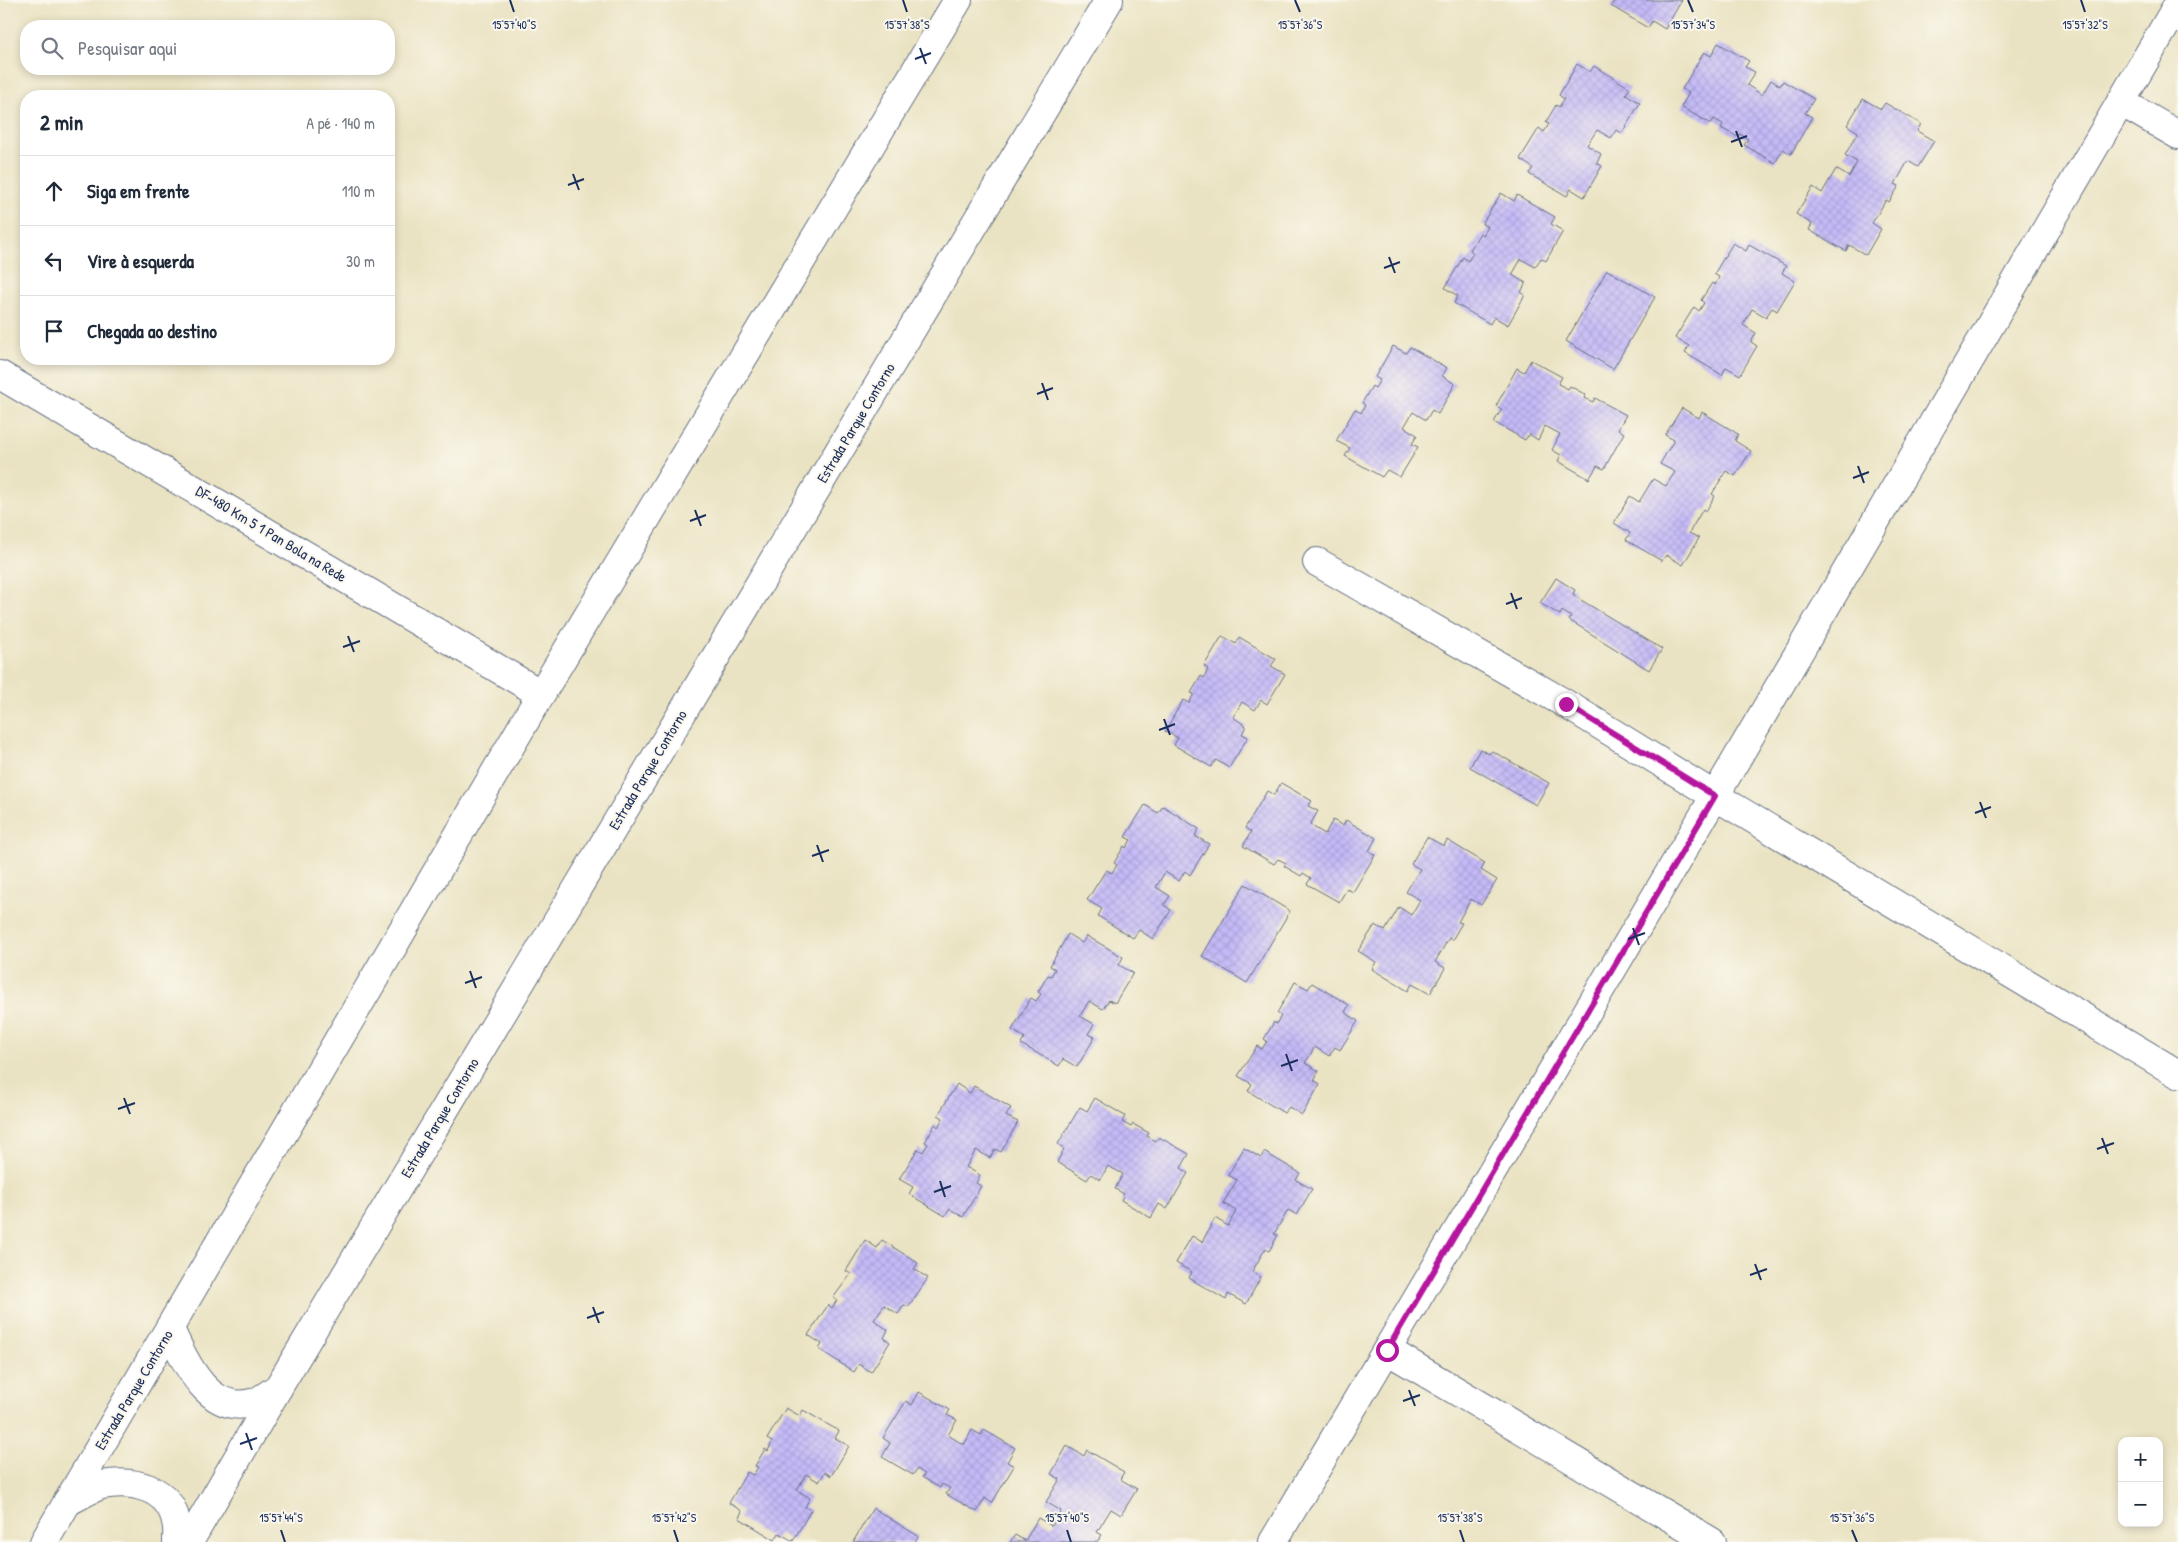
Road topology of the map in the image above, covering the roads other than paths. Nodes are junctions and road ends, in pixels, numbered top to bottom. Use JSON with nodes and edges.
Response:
{"nodes":[{"id":1,"x":958,"y":0,"type":"edge"},
{"id":2,"x":1109,"y":0,"type":"edge"},
{"id":3,"x":2178,"y":4,"type":"edge"},
{"id":4,"x":2121,"y":102,"type":"junction"},
{"id":5,"x":2178,"y":135,"type":"edge"},
{"id":6,"x":0,"y":375,"type":"edge"},
{"id":7,"x":1317,"y":562,"type":"dead end"},
{"id":8,"x":541,"y":694,"type":"junction"},
{"id":9,"x":1715,"y":796,"type":"junction"},
{"id":10,"x":2178,"y":1074,"type":"edge"},
{"id":11,"x":170,"y":1329,"type":"junction"},
{"id":12,"x":1387,"y":1350,"type":"junction"},
{"id":13,"x":278,"y":1388,"type":"junction"},
{"id":14,"x":67,"y":1502,"type":"junction"},
{"id":15,"x":44,"y":1542,"type":"edge"},
{"id":16,"x":176,"y":1542,"type":"edge"},
{"id":17,"x":189,"y":1542,"type":"edge"},
{"id":18,"x":1273,"y":1542,"type":"edge"},
{"id":19,"x":1712,"y":1542,"type":"edge"}],
"edges":[{"from":1,"to":8,"type":"main road","name":"Estrada Parque Contorno"},
{"from":2,"to":13,"type":"main road","name":"Estrada Parque Contorno"},
{"from":3,"to":4,"type":"main road"},
{"from":4,"to":5,"type":"main road"},
{"from":4,"to":9,"type":"main road"},
{"from":6,"to":8,"type":"main road","name":"DF-480 Km 5 1 Pan Bola na Rede"},
{"from":7,"to":9,"type":"main road"},
{"from":8,"to":11,"type":"main road","name":"Estrada Parque Contorno"},
{"from":9,"to":10,"type":"main road"},
{"from":9,"to":12,"type":"main road"},
{"from":11,"to":13,"type":"main road"},
{"from":11,"to":14,"type":"main road","name":"Estrada Parque Contorno"},
{"from":12,"to":18,"type":"main road"},
{"from":12,"to":19,"type":"main road"},
{"from":13,"to":17,"type":"main road","name":"Estrada Parque Contorno"},
{"from":14,"to":15,"type":"main road","name":"Estrada Parque Contorno"},
{"from":14,"to":16,"type":"main road"}]}
